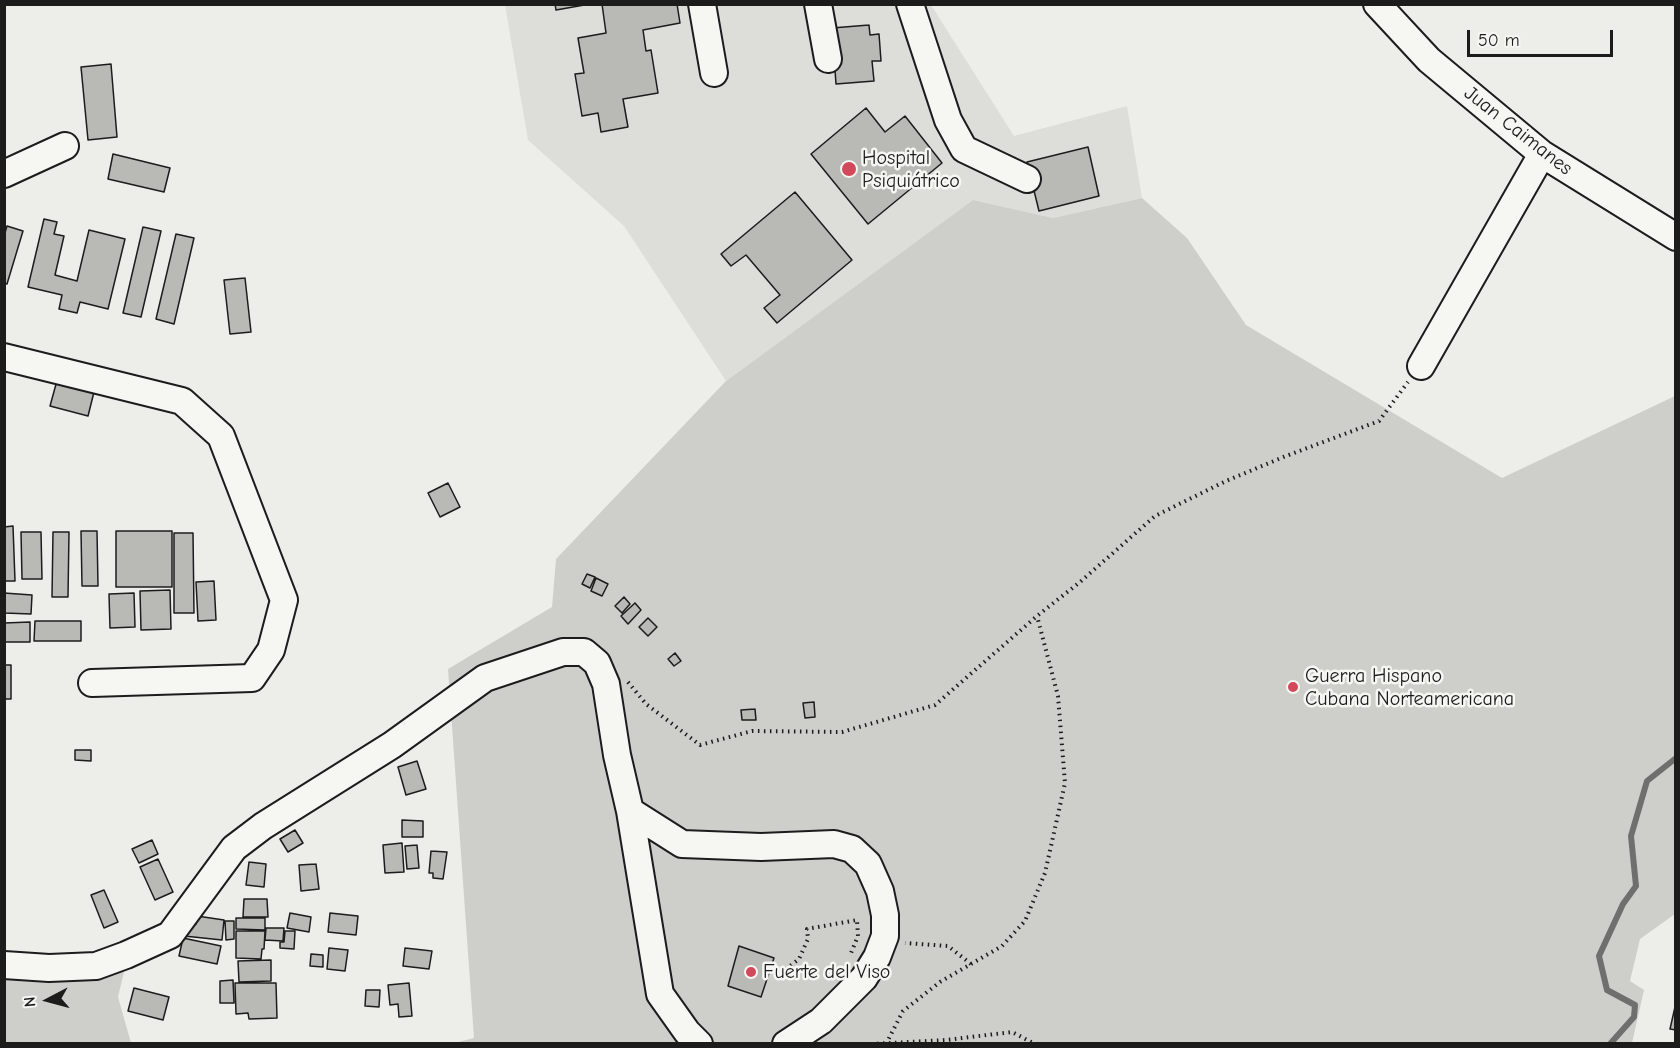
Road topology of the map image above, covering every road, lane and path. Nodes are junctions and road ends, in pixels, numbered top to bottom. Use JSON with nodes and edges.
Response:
{"nodes":[{"id":1,"x":702,"y":4,"type":"edge"},
{"id":2,"x":818,"y":4,"type":"edge"},
{"id":3,"x":910,"y":4,"type":"edge"},
{"id":4,"x":1377,"y":4,"type":"edge"},
{"id":5,"x":828,"y":59,"type":"dead end"},
{"id":6,"x":714,"y":73,"type":"dead end"},
{"id":7,"x":65,"y":146,"type":"dead end"},
{"id":8,"x":1542,"y":154,"type":"junction"},
{"id":9,"x":4,"y":174,"type":"edge"},
{"id":10,"x":1027,"y":179,"type":"dead end"},
{"id":11,"x":1676,"y":237,"type":"edge"},
{"id":12,"x":4,"y":357,"type":"edge"},
{"id":13,"x":1421,"y":366,"type":"joint"},
{"id":14,"x":1037,"y":616,"type":"junction"},
{"id":15,"x":625,"y":678,"type":"dead end"},
{"id":16,"x":92,"y":683,"type":"dead end"},
{"id":17,"x":630,"y":811,"type":"junction"},
{"id":18,"x":885,"y":936,"type":"junction"},
{"id":19,"x":971,"y":964,"type":"junction"},
{"id":20,"x":4,"y":965,"type":"edge"},
{"id":21,"x":781,"y":973,"type":"dead end"},
{"id":22,"x":858,"y":984,"type":"junction"},
{"id":23,"x":886,"y":1043,"type":"edge"},
{"id":24,"x":699,"y":1044,"type":"edge"},
{"id":25,"x":786,"y":1044,"type":"edge"},
{"id":26,"x":871,"y":1044,"type":"edge"},
{"id":27,"x":1035,"y":1044,"type":"edge"}],
"edges":[{"from":1,"to":6,"type":"street"},
{"from":2,"to":5,"type":"street"},
{"from":3,"to":10,"type":"street"},
{"from":4,"to":8,"type":"street","name":"Juan Caimanes"},
{"from":7,"to":9,"type":"street"},
{"from":8,"to":11,"type":"street","name":"Juan Caimanes"},
{"from":8,"to":13,"type":"street"},
{"from":12,"to":16,"type":"street"},
{"from":13,"to":14,"type":"path"},
{"from":14,"to":15,"type":"path"},
{"from":14,"to":19,"type":"path"},
{"from":17,"to":18,"type":"street"},
{"from":17,"to":20,"type":"street"},
{"from":17,"to":24,"type":"street"},
{"from":18,"to":19,"type":"path"},
{"from":18,"to":22,"type":"street"},
{"from":19,"to":23,"type":"path"},
{"from":21,"to":22,"type":"path"},
{"from":22,"to":25,"type":"street"},
{"from":23,"to":26,"type":"path"},
{"from":23,"to":27,"type":"path"}]}
